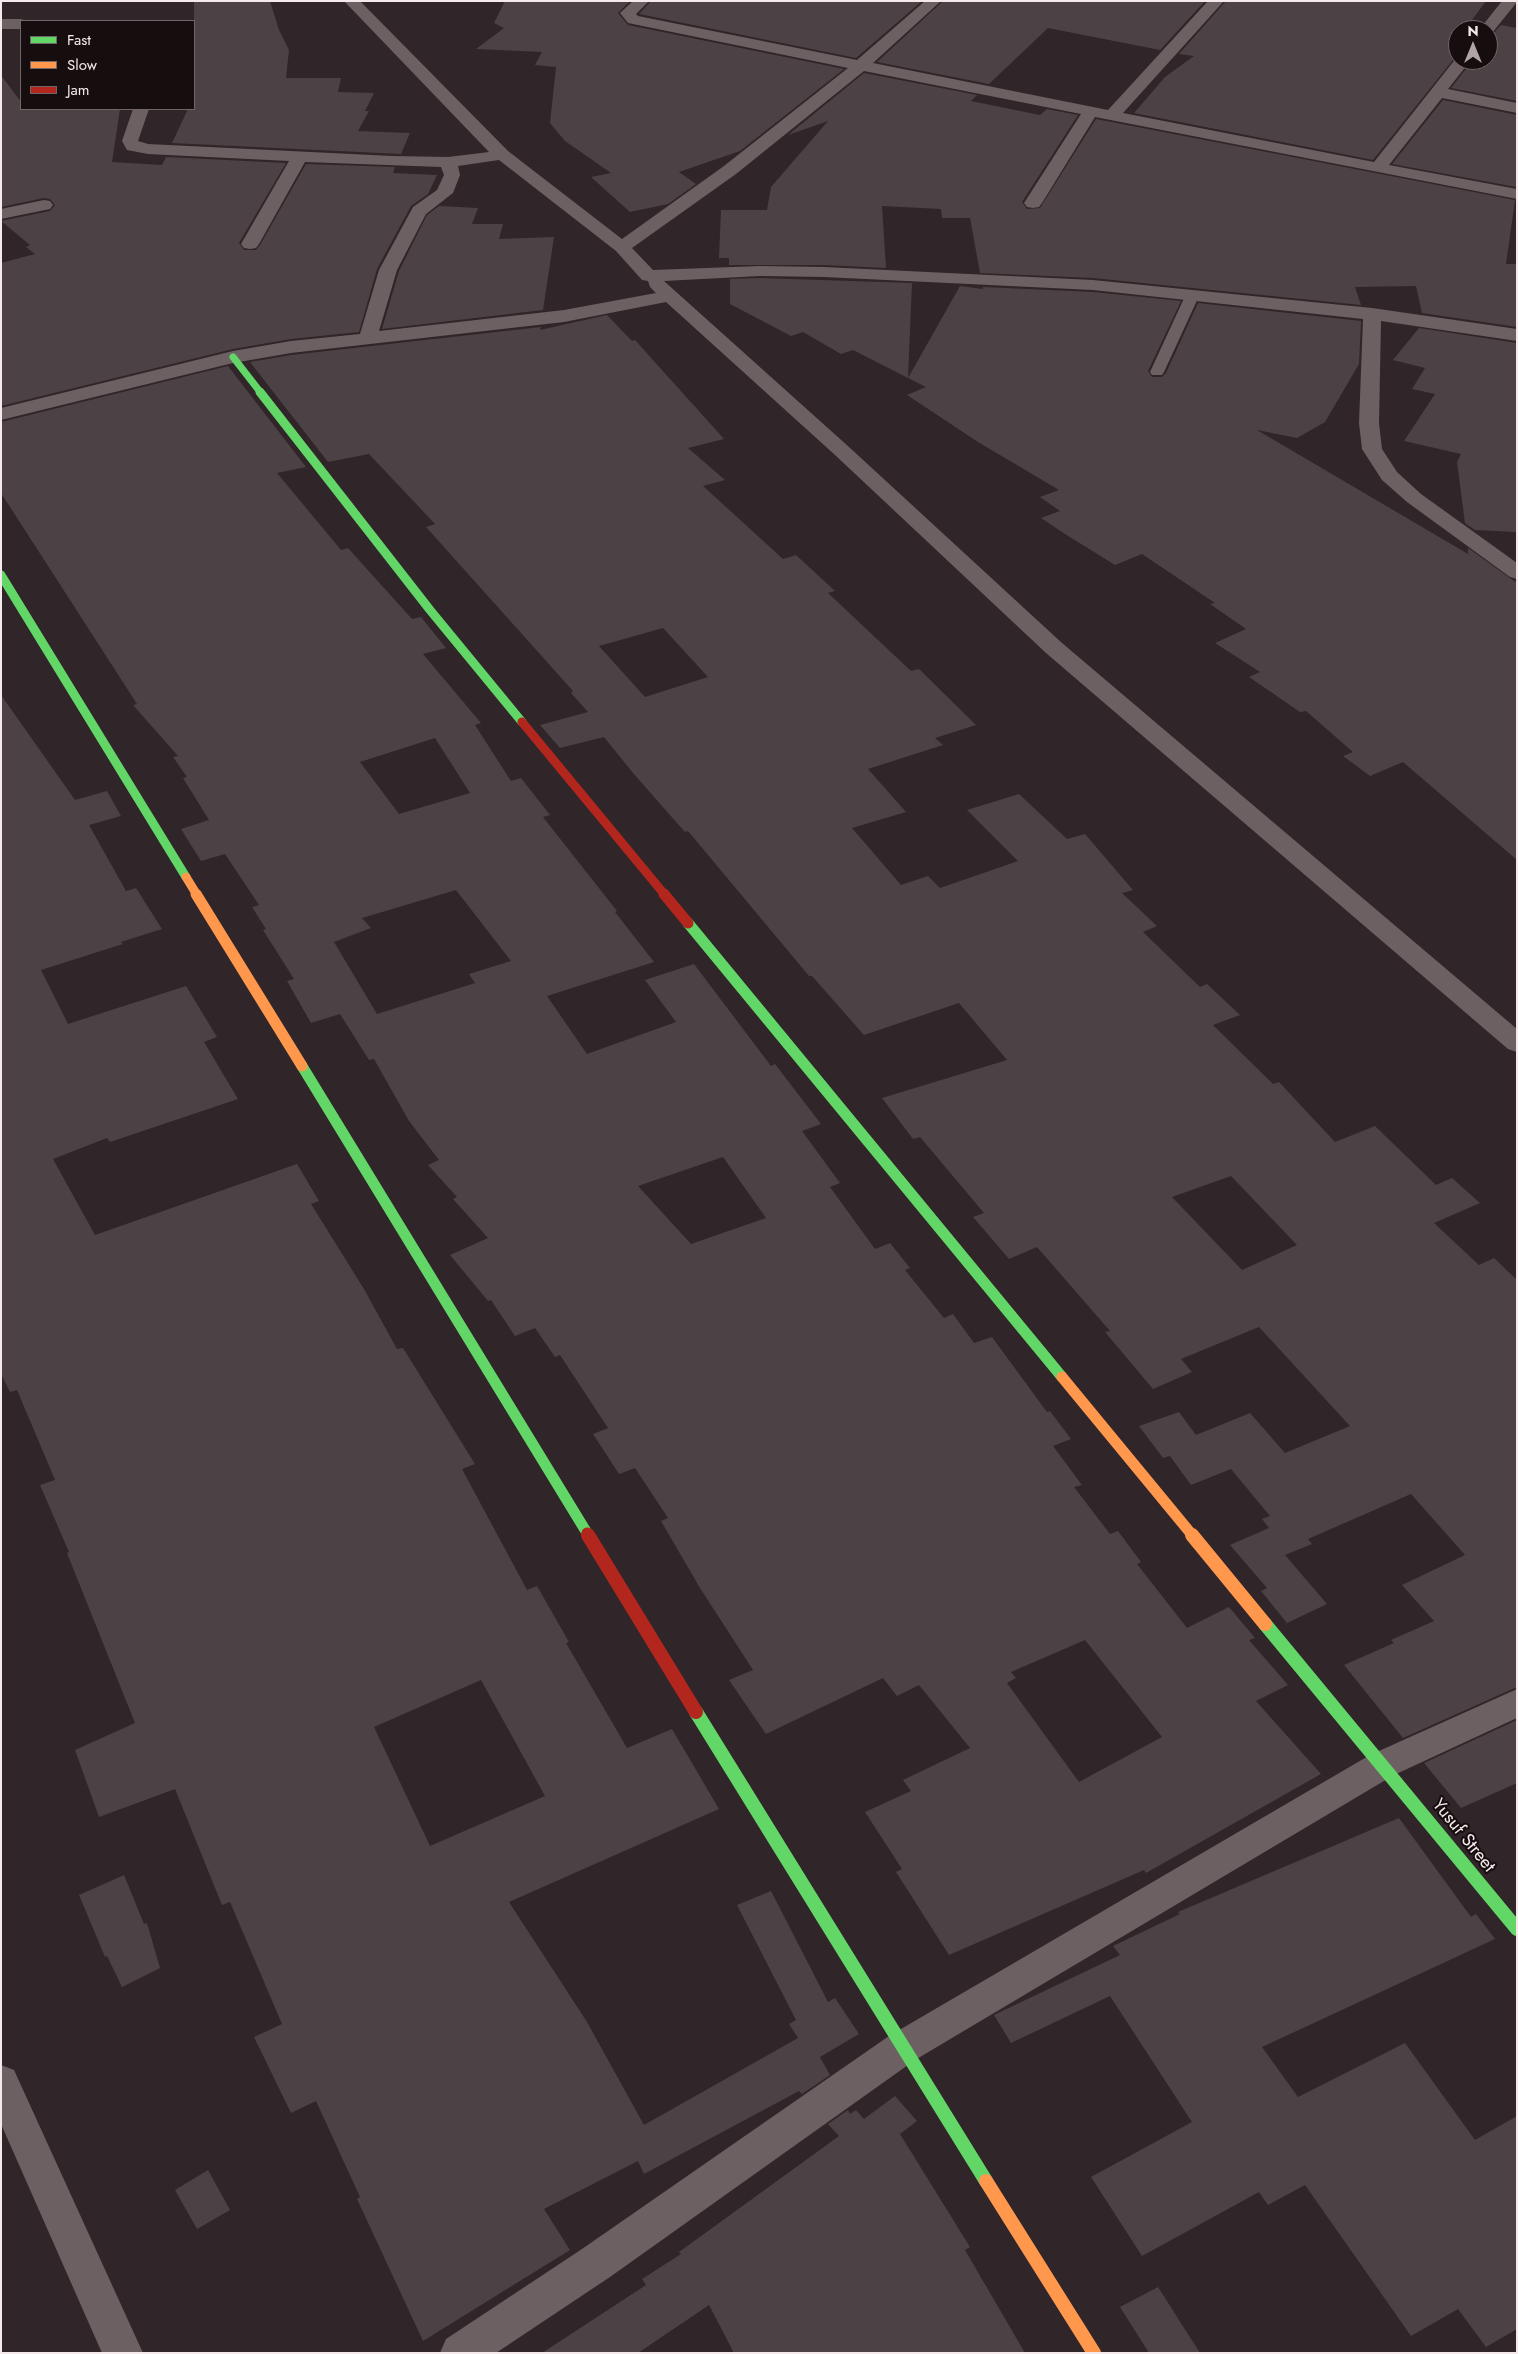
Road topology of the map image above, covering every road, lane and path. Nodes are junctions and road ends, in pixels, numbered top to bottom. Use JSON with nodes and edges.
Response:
{"nodes":[{"id":1,"x":351,"y":1,"type":"edge"},
{"id":2,"x":642,"y":1,"type":"edge"},
{"id":3,"x":934,"y":1,"type":"edge"},
{"id":4,"x":1217,"y":1,"type":"edge"},
{"id":5,"x":1510,"y":1,"type":"edge"},
{"id":6,"x":1495,"y":20,"type":"edge"},
{"id":7,"x":1,"y":24,"type":"edge"},
{"id":8,"x":20,"y":24,"type":"edge"},
{"id":9,"x":860,"y":66,"type":"junction"},
{"id":10,"x":1455,"y":70,"type":"edge"},
{"id":11,"x":1437,"y":92,"type":"junction"},
{"id":12,"x":1517,"y":108,"type":"edge"},
{"id":13,"x":142,"y":110,"type":"edge"},
{"id":14,"x":1091,"y":111,"type":"junction"},
{"id":15,"x":1112,"y":115,"type":"junction"},
{"id":16,"x":502,"y":155,"type":"junction"},
{"id":17,"x":300,"y":156,"type":"junction"},
{"id":18,"x":448,"y":162,"type":"junction"},
{"id":19,"x":1378,"y":168,"type":"junction"},
{"id":20,"x":1517,"y":194,"type":"edge"},
{"id":21,"x":1033,"y":203,"type":"dead end"},
{"id":22,"x":44,"y":205,"type":"dead end"},
{"id":23,"x":1,"y":214,"type":"edge"},
{"id":24,"x":250,"y":244,"type":"dead end"},
{"id":25,"x":622,"y":247,"type":"junction"},
{"id":26,"x":648,"y":276,"type":"junction"},
{"id":27,"x":1193,"y":294,"type":"junction"},
{"id":28,"x":670,"y":296,"type":"junction"},
{"id":29,"x":1372,"y":314,"type":"junction"},
{"id":30,"x":1517,"y":335,"type":"edge"},
{"id":31,"x":369,"y":336,"type":"junction"},
{"id":32,"x":233,"y":357,"type":"junction"},
{"id":33,"x":1157,"y":372,"type":"dead end"},
{"id":34,"x":1,"y":414,"type":"edge"},
{"id":35,"x":1517,"y":573,"type":"edge"},
{"id":36,"x":1,"y":575,"type":"edge"},
{"id":37,"x":1517,"y":1043,"type":"edge"},
{"id":38,"x":1517,"y":1703,"type":"edge"},
{"id":39,"x":1382,"y":1765,"type":"junction"},
{"id":40,"x":1517,"y":1929,"type":"edge"},
{"id":41,"x":902,"y":2048,"type":"junction"},
{"id":42,"x":1,"y":2082,"type":"edge"},
{"id":43,"x":123,"y":2353,"type":"edge"},
{"id":44,"x":460,"y":2353,"type":"edge"},
{"id":45,"x":1094,"y":2353,"type":"edge"}],
"edges":[{"from":1,"to":16,"type":"street"},
{"from":2,"to":9,"type":"street"},
{"from":3,"to":9,"type":"street"},
{"from":4,"to":15,"type":"street"},
{"from":5,"to":6,"type":"street"},
{"from":7,"to":8,"type":"street"},
{"from":9,"to":14,"type":"street"},
{"from":9,"to":25,"type":"street"},
{"from":10,"to":11,"type":"street"},
{"from":11,"to":12,"type":"street"},
{"from":11,"to":19,"type":"street"},
{"from":13,"to":17,"type":"street"},
{"from":14,"to":15,"type":"street"},
{"from":14,"to":21,"type":"street"},
{"from":15,"to":19,"type":"street"},
{"from":16,"to":18,"type":"street"},
{"from":16,"to":25,"type":"street"},
{"from":17,"to":18,"type":"street"},
{"from":17,"to":24,"type":"street"},
{"from":18,"to":31,"type":"street"},
{"from":19,"to":20,"type":"street"},
{"from":22,"to":23,"type":"street"},
{"from":25,"to":26,"type":"street"},
{"from":26,"to":27,"type":"street"},
{"from":26,"to":28,"type":"street"},
{"from":27,"to":29,"type":"street"},
{"from":27,"to":33,"type":"lane"},
{"from":28,"to":31,"type":"street"},
{"from":28,"to":37,"type":"street"},
{"from":29,"to":30,"type":"street"},
{"from":29,"to":35,"type":"street"},
{"from":31,"to":32,"type":"street"},
{"from":32,"to":34,"type":"street"},
{"from":32,"to":39,"type":"street","name":"Yusuf Street"},
{"from":36,"to":41,"type":"street"},
{"from":38,"to":39,"type":"street"},
{"from":39,"to":40,"type":"street","name":"Yusuf Street"},
{"from":39,"to":41,"type":"street"},
{"from":41,"to":44,"type":"street"},
{"from":41,"to":45,"type":"street"},
{"from":42,"to":43,"type":"street"}]}
